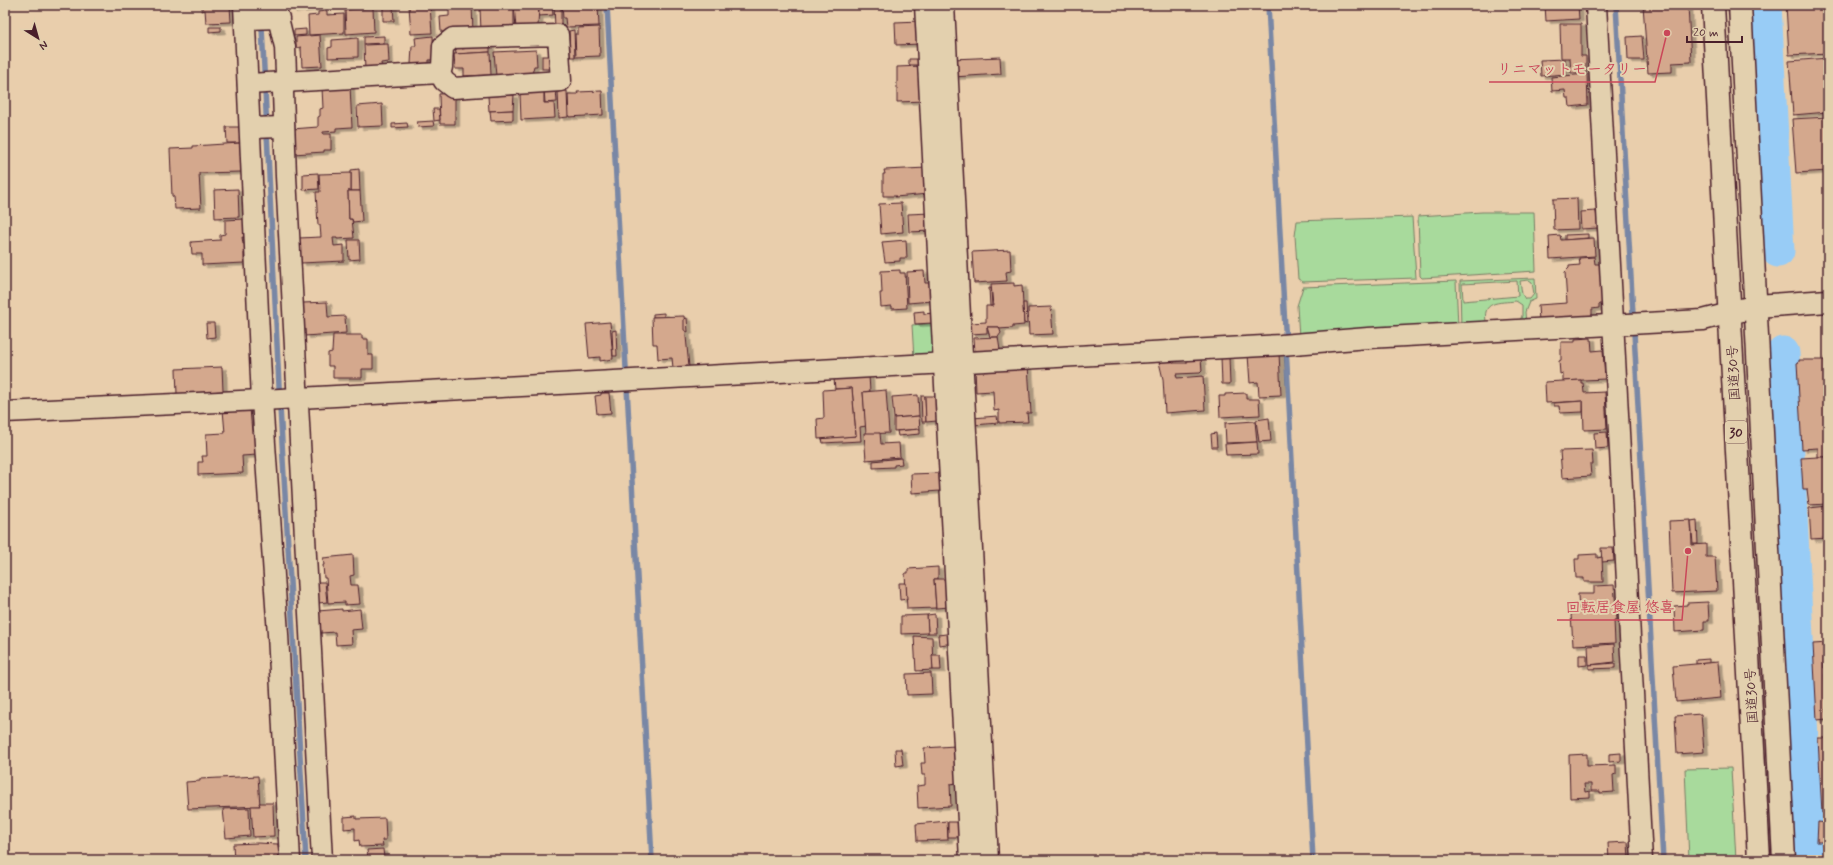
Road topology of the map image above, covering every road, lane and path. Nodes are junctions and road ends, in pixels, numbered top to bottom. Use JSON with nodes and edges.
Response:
{"nodes":[{"id":1,"x":925,"y":5,"type":"edge"},
{"id":2,"x":944,"y":5,"type":"edge"},
{"id":3,"x":1596,"y":5,"type":"edge"},
{"id":4,"x":1713,"y":5,"type":"edge"},
{"id":5,"x":1740,"y":5,"type":"edge"},
{"id":6,"x":262,"y":14,"type":"edge"},
{"id":7,"x":440,"y":74,"type":"junction"},
{"id":8,"x":265,"y":83,"type":"junction"},
{"id":9,"x":267,"y":128,"type":"junction"},
{"id":10,"x":270,"y":177,"type":"junction"},
{"id":11,"x":1828,"y":301,"type":"edge"},
{"id":12,"x":1757,"y":306,"type":"junction"},
{"id":13,"x":1730,"y":313,"type":"junction"},
{"id":14,"x":1627,"y":324,"type":"junction"},
{"id":15,"x":953,"y":363,"type":"junction"},
{"id":16,"x":280,"y":399,"type":"junction"},
{"id":17,"x":5,"y":412,"type":"edge"},
{"id":18,"x":290,"y":860,"type":"edge"},
{"id":19,"x":322,"y":860,"type":"edge"},
{"id":20,"x":970,"y":860,"type":"edge"},
{"id":21,"x":988,"y":860,"type":"edge"},
{"id":22,"x":1642,"y":860,"type":"edge"},
{"id":23,"x":1759,"y":860,"type":"edge"},
{"id":24,"x":1784,"y":860,"type":"edge"}],
"edges":[{"from":1,"to":15,"type":"street"},
{"from":2,"to":15,"type":"street"},
{"from":3,"to":14,"type":"street"},
{"from":4,"to":13,"type":"main road","name":"国道30号","number":"30"},
{"from":5,"to":12,"type":"main road","name":"国道30号","number":"30"},
{"from":6,"to":8,"type":"street"},
{"from":6,"to":8,"type":"street"},
{"from":7,"to":7,"type":"street"},
{"from":7,"to":8,"type":"street"},
{"from":8,"to":9,"type":"street"},
{"from":8,"to":9,"type":"street"},
{"from":9,"to":10,"type":"street"},
{"from":9,"to":10,"type":"street"},
{"from":10,"to":16,"type":"street"},
{"from":10,"to":16,"type":"street"},
{"from":11,"to":12,"type":"main road"},
{"from":12,"to":13,"type":"main road"},
{"from":12,"to":24,"type":"main road","name":"国道30号","number":"30"},
{"from":13,"to":14,"type":"street"},
{"from":13,"to":23,"type":"main road","name":"国道30号","number":"30"},
{"from":14,"to":15,"type":"street"},
{"from":14,"to":22,"type":"street"},
{"from":15,"to":16,"type":"street"},
{"from":15,"to":20,"type":"street"},
{"from":15,"to":21,"type":"street"},
{"from":16,"to":17,"type":"street"},
{"from":16,"to":18,"type":"street"},
{"from":16,"to":19,"type":"street"}]}
